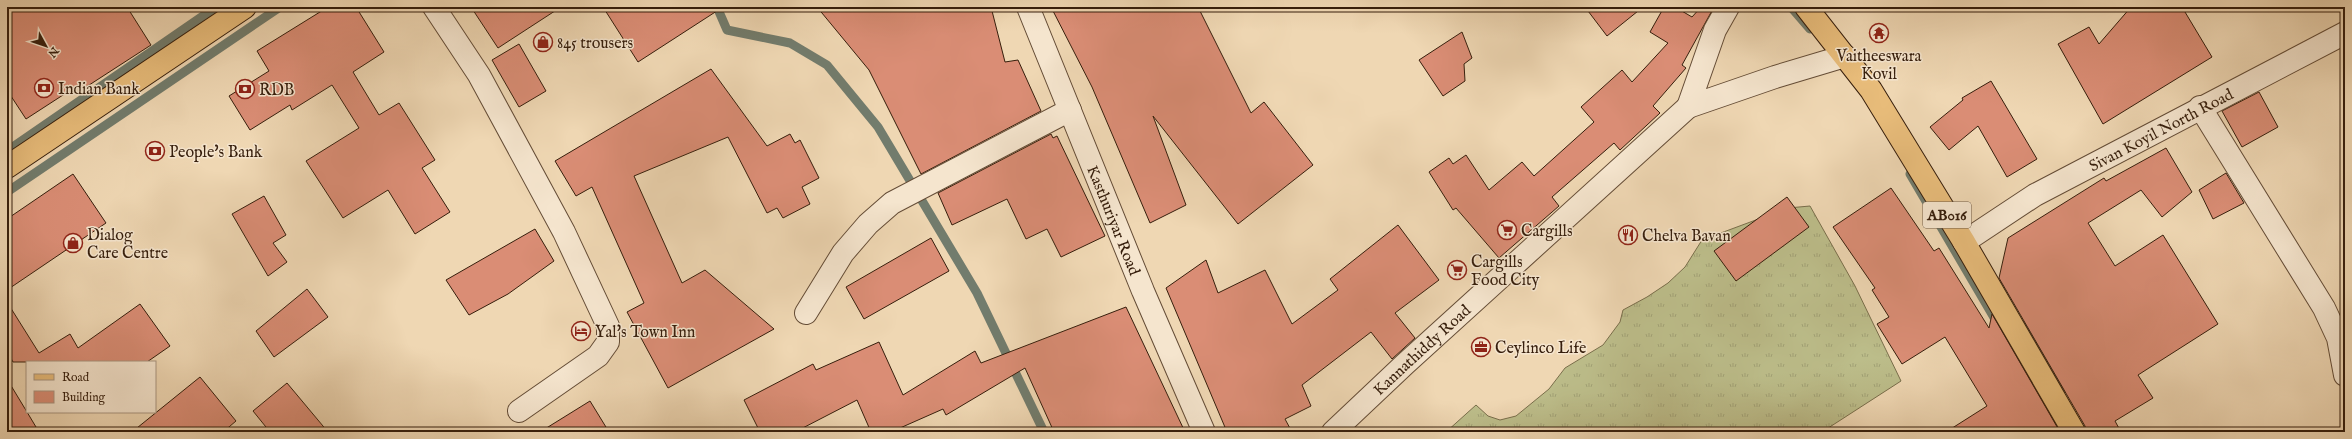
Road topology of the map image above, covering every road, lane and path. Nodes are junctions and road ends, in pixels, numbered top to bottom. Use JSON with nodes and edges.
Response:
{"nodes":[{"id":1,"x":245,"y":7,"type":"edge"},
{"id":2,"x":434,"y":7,"type":"edge"},
{"id":3,"x":1028,"y":7,"type":"edge"},
{"id":4,"x":1728,"y":7,"type":"edge"},
{"id":5,"x":1806,"y":7,"type":"edge"},
{"id":6,"x":2345,"y":33,"type":"edge"},
{"id":7,"x":1845,"y":56,"type":"junction"},
{"id":8,"x":1688,"y":107,"type":"junction"},
{"id":9,"x":2200,"y":107,"type":"junction"},
{"id":10,"x":1070,"y":110,"type":"junction"},
{"id":11,"x":7,"y":167,"type":"edge"},
{"id":12,"x":1972,"y":237,"type":"junction"},
{"id":13,"x":806,"y":313,"type":"dead end"},
{"id":14,"x":2345,"y":375,"type":"edge"},
{"id":15,"x":519,"y":410,"type":"dead end"},
{"id":16,"x":1204,"y":432,"type":"edge"},
{"id":17,"x":1333,"y":432,"type":"edge"},
{"id":18,"x":2074,"y":432,"type":"edge"}],
"edges":[{"from":1,"to":11,"type":"main road"},
{"from":2,"to":15,"type":"street"},
{"from":3,"to":10,"type":"street","name":"Kasthuriyar Road"},
{"from":4,"to":8,"type":"street"},
{"from":5,"to":7,"type":"main road","number":"AB016"},
{"from":6,"to":9,"type":"street","name":"Sivan Koyil North Road"},
{"from":7,"to":8,"type":"street"},
{"from":7,"to":12,"type":"main road","number":"AB016"},
{"from":8,"to":17,"type":"street","name":"Kannathiddy Road"},
{"from":9,"to":12,"type":"street","name":"Sivan Koyil North Road"},
{"from":9,"to":14,"type":"street"},
{"from":10,"to":13,"type":"street"},
{"from":10,"to":16,"type":"street","name":"Kasthuriyar Road"},
{"from":12,"to":18,"type":"main road","number":"AB016"}]}
